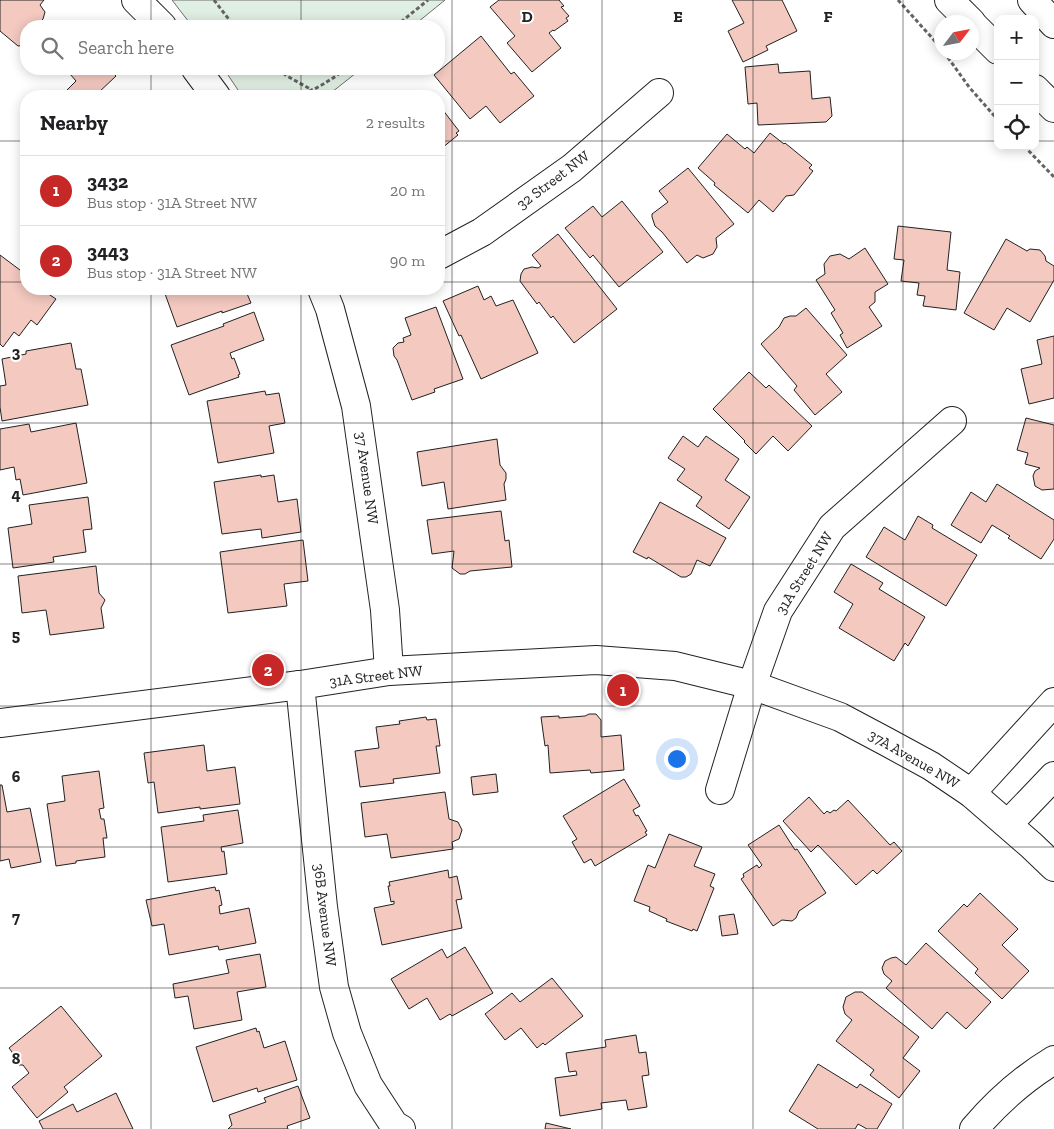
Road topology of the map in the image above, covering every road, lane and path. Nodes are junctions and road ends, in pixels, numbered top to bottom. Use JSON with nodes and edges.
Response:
{"nodes":[{"id":1,"x":136,"y":0,"type":"edge"},
{"id":2,"x":214,"y":0,"type":"edge"},
{"id":3,"x":428,"y":0,"type":"edge"},
{"id":4,"x":898,"y":0,"type":"edge"},
{"id":5,"x":949,"y":0,"type":"edge"},
{"id":6,"x":1032,"y":0,"type":"edge"},
{"id":7,"x":963,"y":15,"type":"edge"},
{"id":8,"x":156,"y":20,"type":"edge"},
{"id":9,"x":229,"y":20,"type":"edge"},
{"id":10,"x":403,"y":20,"type":"edge"},
{"id":11,"x":1054,"y":24,"type":"edge"},
{"id":12,"x":979,"y":31,"type":"edge"},
{"id":13,"x":934,"y":40,"type":"edge"},
{"id":14,"x":994,"y":46,"type":"edge"},
{"id":15,"x":950,"y":60,"type":"edge"},
{"id":16,"x":200,"y":75,"type":"edge"},
{"id":17,"x":286,"y":75,"type":"edge"},
{"id":18,"x":338,"y":75,"type":"edge"},
{"id":19,"x":212,"y":90,"type":"edge"},
{"id":20,"x":311,"y":90,"type":"edge"},
{"id":21,"x":315,"y":90,"type":"edge"},
{"id":22,"x":659,"y":93,"type":"dead end"},
{"id":23,"x":1039,"y":93,"type":"edge"},
{"id":24,"x":1054,"y":108,"type":"edge"},
{"id":25,"x":994,"y":115,"type":"edge"},
{"id":26,"x":1028,"y":150,"type":"edge"},
{"id":27,"x":1054,"y":177,"type":"edge"},
{"id":28,"x":445,"y":252,"type":"edge"},
{"id":29,"x":330,"y":295,"type":"edge"},
{"id":30,"x":952,"y":421,"type":"dead end"},
{"id":31,"x":390,"y":671,"type":"junction"},
{"id":32,"x":300,"y":685,"type":"junction"},
{"id":33,"x":752,"y":685,"type":"junction"},
{"id":34,"x":1054,"y":702,"type":"edge"},
{"id":35,"x":0,"y":723,"type":"edge"},
{"id":36,"x":1054,"y":776,"type":"edge"},
{"id":37,"x":720,"y":790,"type":"dead end"},
{"id":38,"x":971,"y":793,"type":"junction"},
{"id":39,"x":1008,"y":824,"type":"junction"},
{"id":40,"x":1054,"y":867,"type":"edge"},
{"id":41,"x":1054,"y":1060,"type":"edge"},
{"id":42,"x":401,"y":1129,"type":"edge"},
{"id":43,"x":974,"y":1129,"type":"edge"}],
"edges":[{"from":1,"to":8,"type":"street"},
{"from":2,"to":9,"type":"path"},
{"from":3,"to":10,"type":"path"},
{"from":4,"to":13,"type":"path"},
{"from":5,"to":7,"type":"street"},
{"from":6,"to":11,"type":"street"},
{"from":12,"to":14,"type":"street"},
{"from":15,"to":25,"type":"path"},
{"from":16,"to":19,"type":"street"},
{"from":17,"to":20,"type":"path"},
{"from":18,"to":21,"type":"path"},
{"from":22,"to":28,"type":"street","name":"32 Street NW"},
{"from":23,"to":24,"type":"street"},
{"from":26,"to":27,"type":"path"},
{"from":29,"to":31,"type":"street","name":"37 Avenue NW"},
{"from":30,"to":33,"type":"street","name":"31A Street NW"},
{"from":31,"to":32,"type":"street","name":"31A Street NW"},
{"from":31,"to":33,"type":"street","name":"31A Street NW"},
{"from":32,"to":35,"type":"street","name":"31A Street NW"},
{"from":32,"to":42,"type":"street","name":"36B Avenue NW"},
{"from":33,"to":37,"type":"street","name":"31A Street NW"},
{"from":33,"to":38,"type":"street","name":"37A Avenue NW"},
{"from":34,"to":38,"type":"street"},
{"from":36,"to":39,"type":"street"},
{"from":38,"to":39,"type":"street","name":"37A Avenue NW"},
{"from":39,"to":40,"type":"street","name":"37A Avenue NW"},
{"from":41,"to":43,"type":"street"}]}
